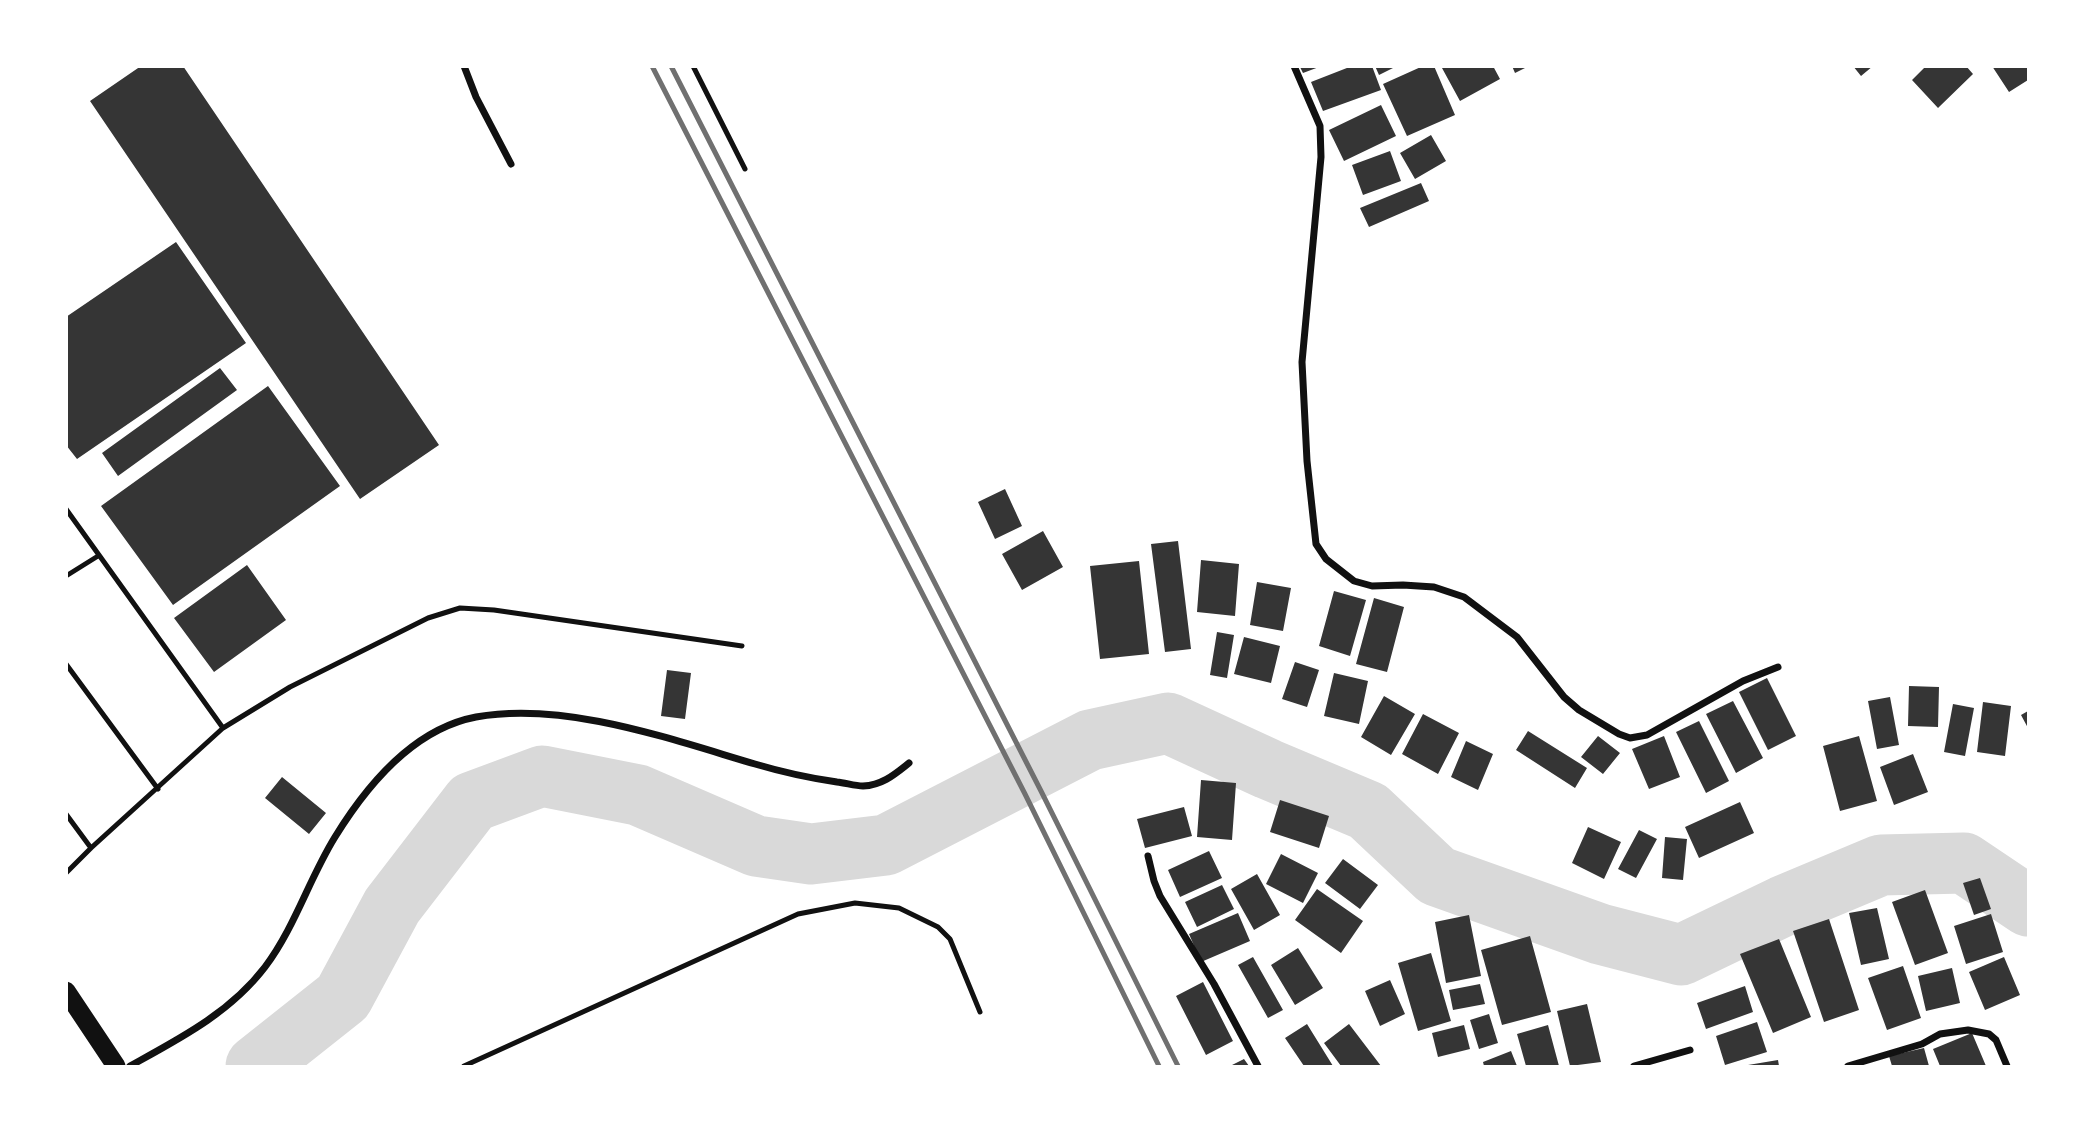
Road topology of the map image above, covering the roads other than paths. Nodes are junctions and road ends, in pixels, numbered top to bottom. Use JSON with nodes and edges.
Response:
{"nodes":[{"id":1,"x":464,"y":66,"type":"edge"},
{"id":2,"x":692,"y":66,"type":"edge"},
{"id":3,"x":1294,"y":66,"type":"edge"},
{"id":4,"x":510,"y":164,"type":"dead end"},
{"id":5,"x":745,"y":169,"type":"dead end"},
{"id":6,"x":66,"y":509,"type":"edge"},
{"id":7,"x":98,"y":556,"type":"junction"},
{"id":8,"x":66,"y":576,"type":"edge"},
{"id":9,"x":742,"y":646,"type":"dead end"},
{"id":10,"x":66,"y":664,"type":"edge"},
{"id":11,"x":1778,"y":667,"type":"dead end"},
{"id":12,"x":223,"y":729,"type":"junction"},
{"id":13,"x":909,"y":763,"type":"dead end"},
{"id":14,"x":158,"y":789,"type":"junction"},
{"id":15,"x":66,"y":814,"type":"edge"},
{"id":16,"x":91,"y":848,"type":"junction"},
{"id":17,"x":1148,"y":856,"type":"dead end"},
{"id":18,"x":66,"y":873,"type":"edge"},
{"id":19,"x":66,"y":991,"type":"edge"},
{"id":20,"x":980,"y":1012,"type":"dead end"},
{"id":21,"x":1690,"y":1049,"type":"dead end"},
{"id":22,"x":116,"y":1066,"type":"edge"},
{"id":23,"x":130,"y":1066,"type":"edge"},
{"id":24,"x":464,"y":1066,"type":"edge"},
{"id":25,"x":1258,"y":1066,"type":"edge"},
{"id":26,"x":1634,"y":1066,"type":"edge"},
{"id":27,"x":1848,"y":1066,"type":"edge"},
{"id":28,"x":2007,"y":1066,"type":"edge"}],
"edges":[{"from":1,"to":4,"type":"street"},
{"from":2,"to":5,"type":"lane"},
{"from":3,"to":11,"type":"street"},
{"from":6,"to":7,"type":"lane"},
{"from":7,"to":8,"type":"lane"},
{"from":7,"to":12,"type":"lane"},
{"from":9,"to":12,"type":"lane"},
{"from":10,"to":14,"type":"lane"},
{"from":12,"to":14,"type":"lane"},
{"from":13,"to":23,"type":"street"},
{"from":14,"to":16,"type":"lane"},
{"from":15,"to":16,"type":"lane"},
{"from":16,"to":18,"type":"lane"},
{"from":17,"to":25,"type":"street"},
{"from":19,"to":22,"type":"highway"},
{"from":20,"to":24,"type":"lane"},
{"from":21,"to":26,"type":"street"},
{"from":27,"to":28,"type":"street"}]}
